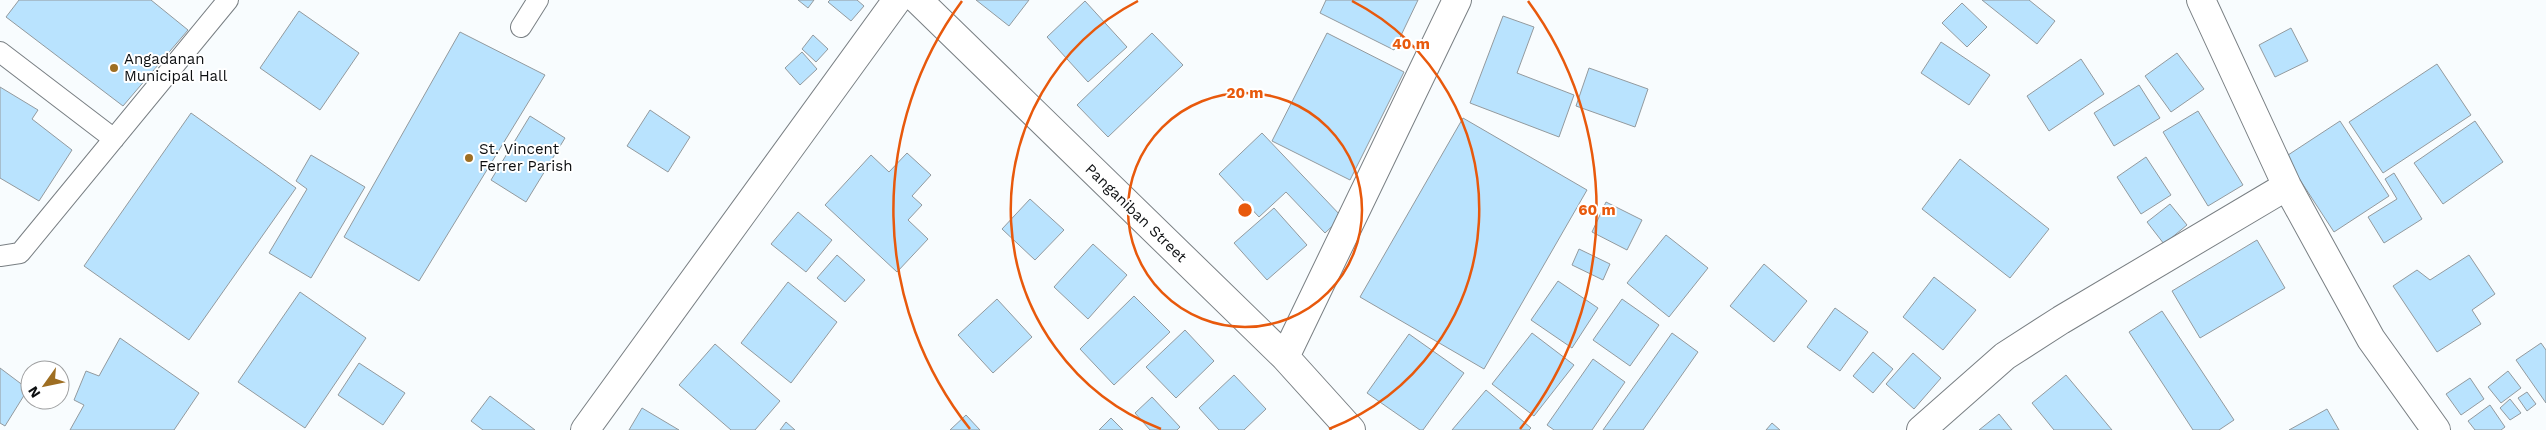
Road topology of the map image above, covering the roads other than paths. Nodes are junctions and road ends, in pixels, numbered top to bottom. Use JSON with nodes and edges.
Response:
{"nodes":[{"id":1,"x":228,"y":0,"type":"edge"},
{"id":2,"x":538,"y":0,"type":"edge"},
{"id":3,"x":897,"y":0,"type":"edge"},
{"id":4,"x":918,"y":0,"type":"edge"},
{"id":5,"x":1457,"y":0,"type":"edge"},
{"id":6,"x":2201,"y":0,"type":"edge"},
{"id":7,"x":521,"y":27,"type":"dead end"},
{"id":8,"x":0,"y":52,"type":"edge"},
{"id":9,"x":114,"y":139,"type":"junction"},
{"id":10,"x":2287,"y":186,"type":"junction"},
{"id":11,"x":0,"y":256,"type":"edge"},
{"id":12,"x":1285,"y":357,"type":"junction"},
{"id":13,"x":585,"y":430,"type":"edge"},
{"id":14,"x":1351,"y":430,"type":"edge"},
{"id":15,"x":1922,"y":430,"type":"edge"},
{"id":16,"x":2436,"y":430,"type":"edge"}],
"edges":[{"from":1,"to":9,"type":"lane"},
{"from":2,"to":7,"type":"lane"},
{"from":3,"to":13,"type":"street"},
{"from":4,"to":12,"type":"street","name":"Panganiban Street"},
{"from":5,"to":12,"type":"street"},
{"from":6,"to":10,"type":"street"},
{"from":8,"to":9,"type":"lane"},
{"from":9,"to":11,"type":"lane"},
{"from":10,"to":15,"type":"street"},
{"from":10,"to":16,"type":"street"},
{"from":12,"to":14,"type":"street","name":"Panganiban Street"}]}
